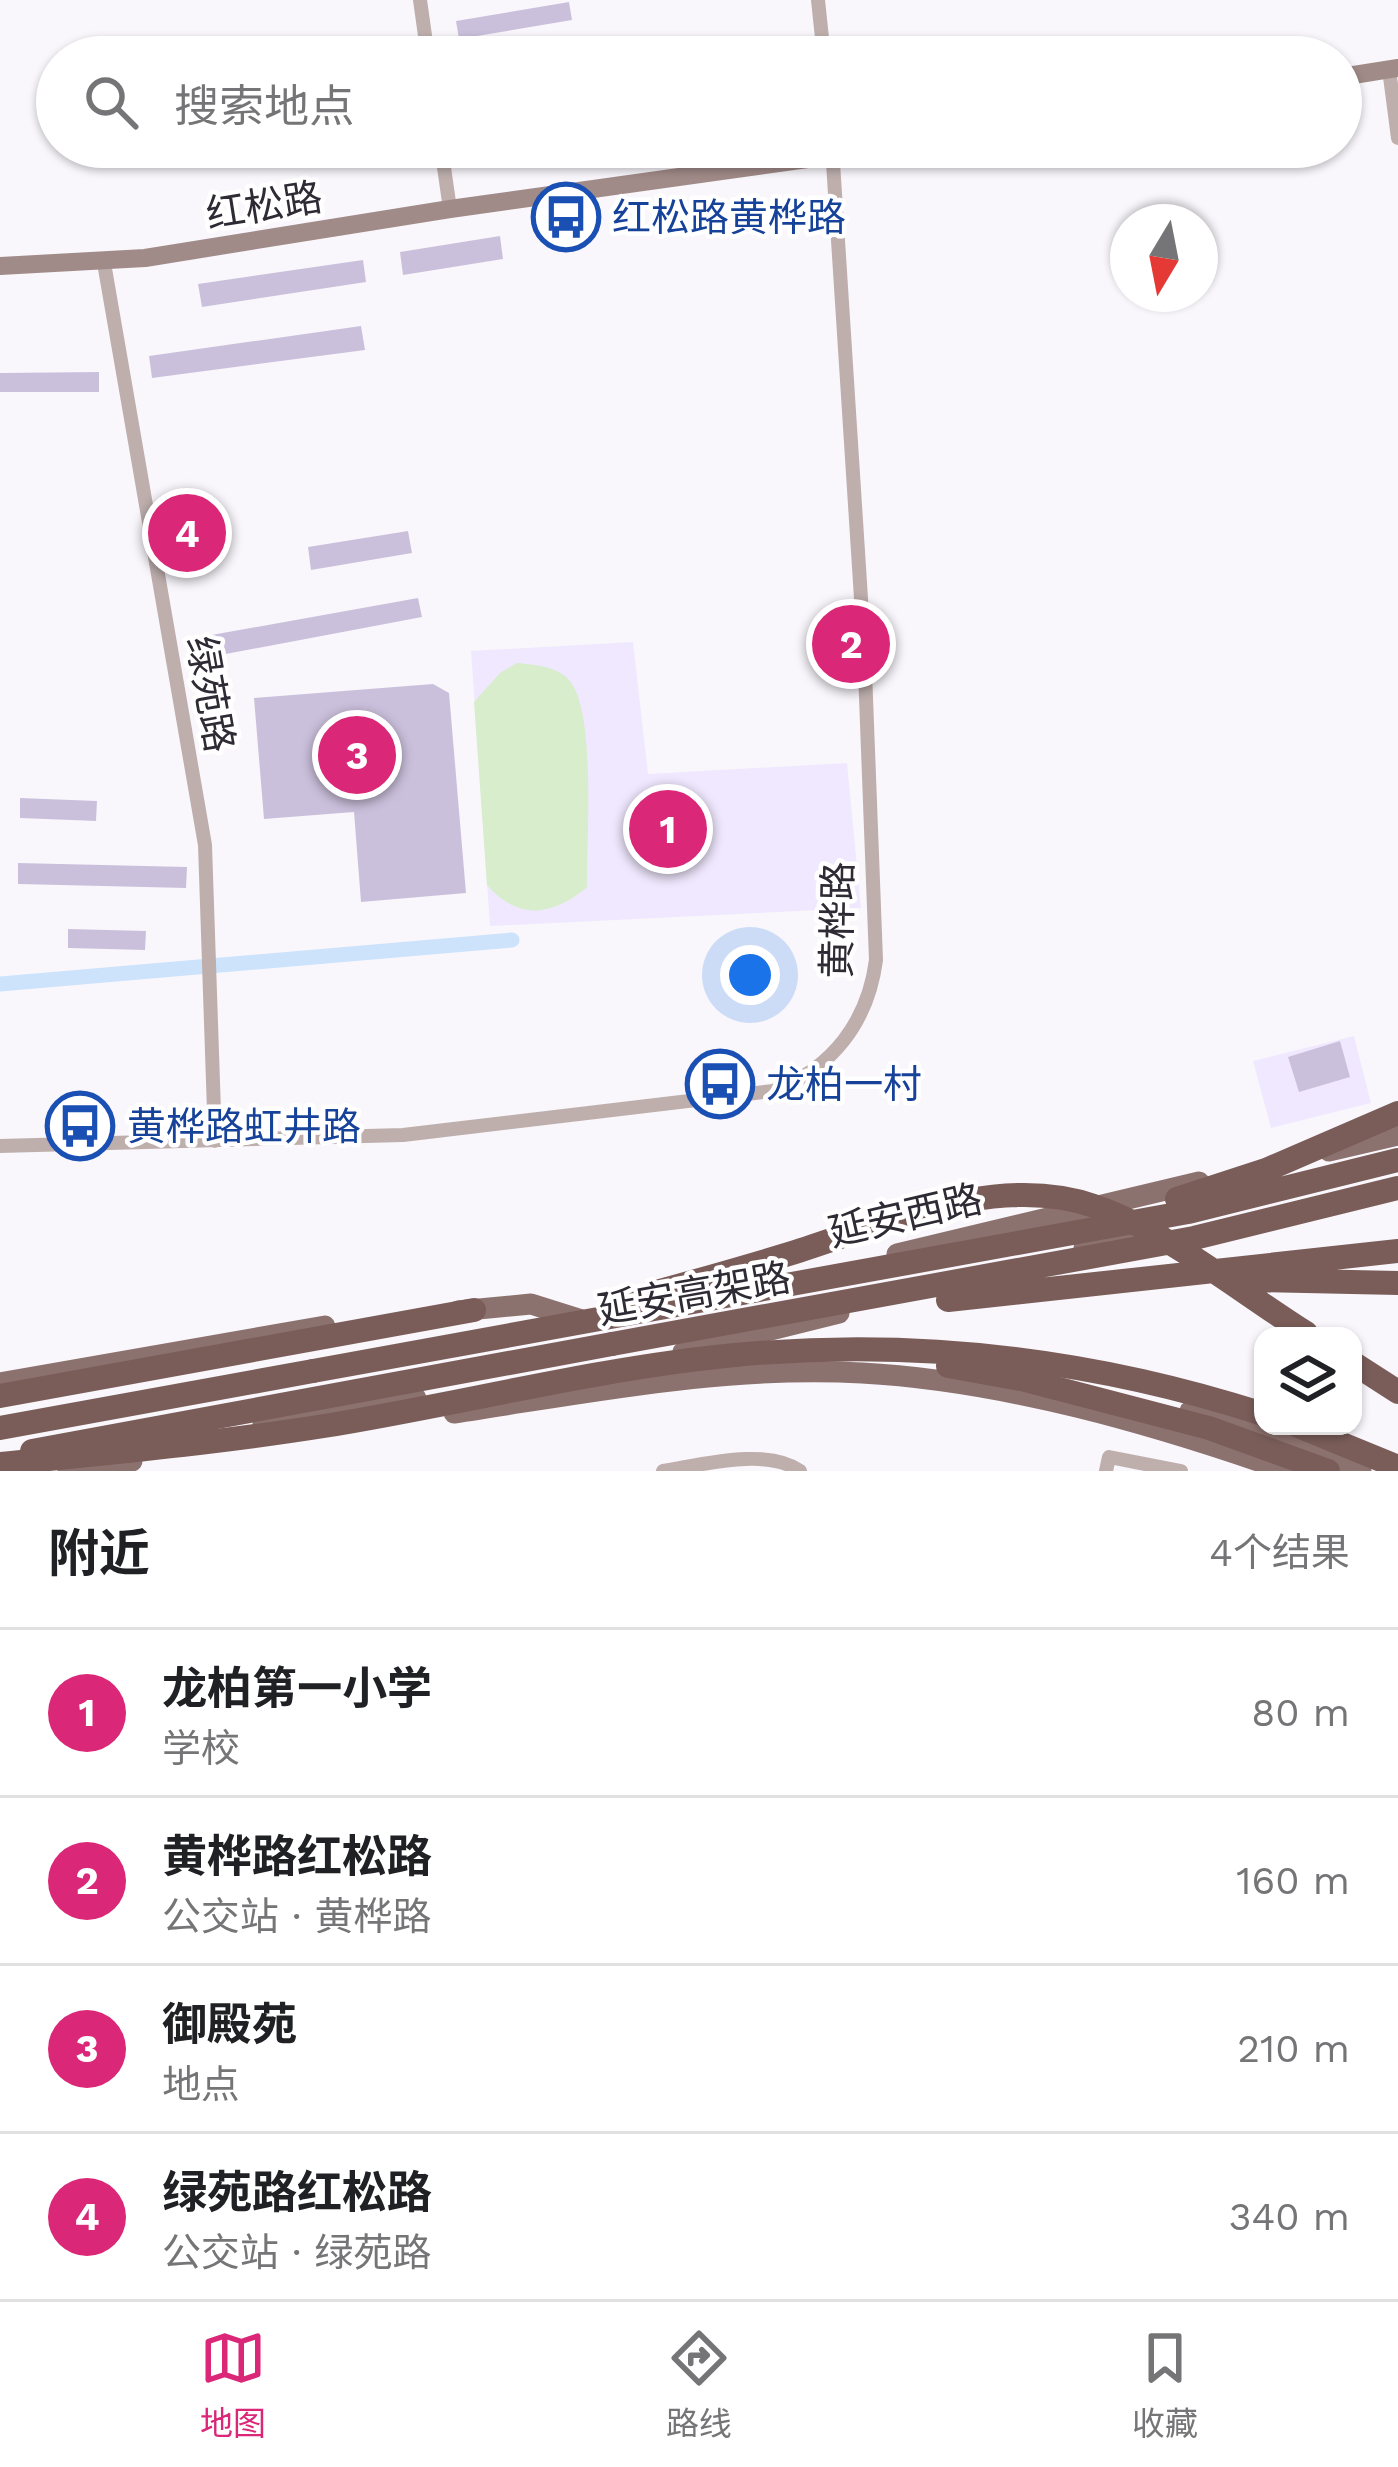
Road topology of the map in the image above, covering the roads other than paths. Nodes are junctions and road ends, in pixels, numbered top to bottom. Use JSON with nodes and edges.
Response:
{"nodes":[{"id":1,"x":420,"y":0,"type":"edge"},
{"id":2,"x":818,"y":0,"type":"edge"},
{"id":3,"x":425,"y":36,"type":"edge"},
{"id":4,"x":822,"y":36,"type":"edge"},
{"id":5,"x":1394,"y":68,"type":"edge"},
{"id":6,"x":1362,"y":73,"type":"edge"},
{"id":7,"x":1398,"y":138,"type":"edge"},
{"id":8,"x":444,"y":168,"type":"edge"},
{"id":9,"x":724,"y":168,"type":"edge"},
{"id":10,"x":834,"y":168,"type":"edge"},
{"id":11,"x":450,"y":208,"type":"junction"},
{"id":12,"x":104,"y":263,"type":"junction"},
{"id":13,"x":0,"y":266,"type":"edge"},
{"id":14,"x":1398,"y":1113,"type":"edge"},
{"id":15,"x":1398,"y":1135,"type":"edge"},
{"id":16,"x":215,"y":1141,"type":"junction"},
{"id":17,"x":0,"y":1146,"type":"edge"},
{"id":18,"x":1398,"y":1163,"type":"edge"},
{"id":19,"x":1398,"y":1188,"type":"edge"},
{"id":20,"x":1398,"y":1251,"type":"edge"},
{"id":21,"x":956,"y":1257,"type":"junction"},
{"id":22,"x":1398,"y":1283,"type":"edge"},
{"id":23,"x":958,"y":1298,"type":"junction"},
{"id":24,"x":474,"y":1310,"type":"junction"},
{"id":25,"x":1296,"y":1327,"type":"edge"},
{"id":26,"x":757,"y":1334,"type":"junction"},
{"id":27,"x":612,"y":1344,"type":"junction"},
{"id":28,"x":815,"y":1352,"type":"junction"},
{"id":29,"x":729,"y":1359,"type":"junction"},
{"id":30,"x":642,"y":1362,"type":"junction"},
{"id":31,"x":1362,"y":1369,"type":"edge"},
{"id":32,"x":313,"y":1372,"type":"junction"},
{"id":33,"x":678,"y":1379,"type":"junction"},
{"id":34,"x":0,"y":1383,"type":"edge"},
{"id":35,"x":1398,"y":1392,"type":"edge"},
{"id":36,"x":0,"y":1396,"type":"edge"},
{"id":37,"x":1254,"y":1411,"type":"edge"},
{"id":38,"x":0,"y":1428,"type":"edge"},
{"id":39,"x":1320,"y":1435,"type":"edge"},
{"id":40,"x":0,"y":1461,"type":"edge"},
{"id":41,"x":1398,"y":1467,"type":"edge"},
{"id":42,"x":15,"y":1471,"type":"edge"},
{"id":43,"x":68,"y":1471,"type":"edge"},
{"id":44,"x":663,"y":1471,"type":"edge"},
{"id":45,"x":800,"y":1471,"type":"edge"},
{"id":46,"x":1106,"y":1471,"type":"edge"},
{"id":47,"x":1181,"y":1471,"type":"edge"},
{"id":48,"x":1287,"y":1471,"type":"edge"},
{"id":49,"x":1328,"y":1471,"type":"edge"},
{"id":50,"x":1361,"y":1471,"type":"edge"}],
"edges":[{"from":1,"to":3,"type":"street"},
{"from":2,"to":4,"type":"street"},
{"from":5,"to":6,"type":"street"},
{"from":5,"to":7,"type":"street"},
{"from":8,"to":11,"type":"street"},
{"from":9,"to":11,"type":"street","name":"红松路"},
{"from":10,"to":16,"type":"street","name":"黄桦路"},
{"from":11,"to":12,"type":"street","name":"红松路"},
{"from":12,"to":13,"type":"street","name":"红松路"},
{"from":12,"to":16,"type":"street","name":"绿苑路"},
{"from":14,"to":21,"type":"highway","bridge":true},
{"from":15,"to":24,"type":"main road","name":"延安西路"},
{"from":16,"to":17,"type":"street","name":"黄桦路"},
{"from":18,"to":21,"type":"highway","name":"延安高架路","bridge":true},
{"from":18,"to":26,"type":"main road","name":"延安西路"},
{"from":19,"to":27,"type":"highway","name":"延安高架路","bridge":true},
{"from":20,"to":23,"type":"highway","bridge":true},
{"from":21,"to":32,"type":"highway","name":"延安高架路","bridge":true},
{"from":22,"to":23,"type":"highway","bridge":true},
{"from":23,"to":27,"type":"highway","bridge":true},
{"from":24,"to":34,"type":"main road","name":"延安西路"},
{"from":24,"to":36,"type":"highway"},
{"from":25,"to":32,"type":"highway","bridge":true},
{"from":26,"to":29,"type":"main road"},
{"from":26,"to":30,"type":"main road","name":"延安西路"},
{"from":27,"to":40,"type":"highway","name":"延安高架路","bridge":true},
{"from":28,"to":37,"type":"highway","bridge":true},
{"from":28,"to":40,"type":"highway","bridge":true},
{"from":28,"to":49,"type":"highway","bridge":true},
{"from":29,"to":30,"type":"main road"},
{"from":29,"to":50,"type":"main road"},
{"from":30,"to":33,"type":"main road"},
{"from":30,"to":42,"type":"main road","name":"延安西路"},
{"from":31,"to":35,"type":"highway"},
{"from":32,"to":38,"type":"highway","name":"延安高架路"},
{"from":33,"to":43,"type":"main road"},
{"from":33,"to":48,"type":"main road"},
{"from":39,"to":41,"type":"highway"},
{"from":44,"to":45,"type":"street"},
{"from":46,"to":47,"type":"street"}]}
